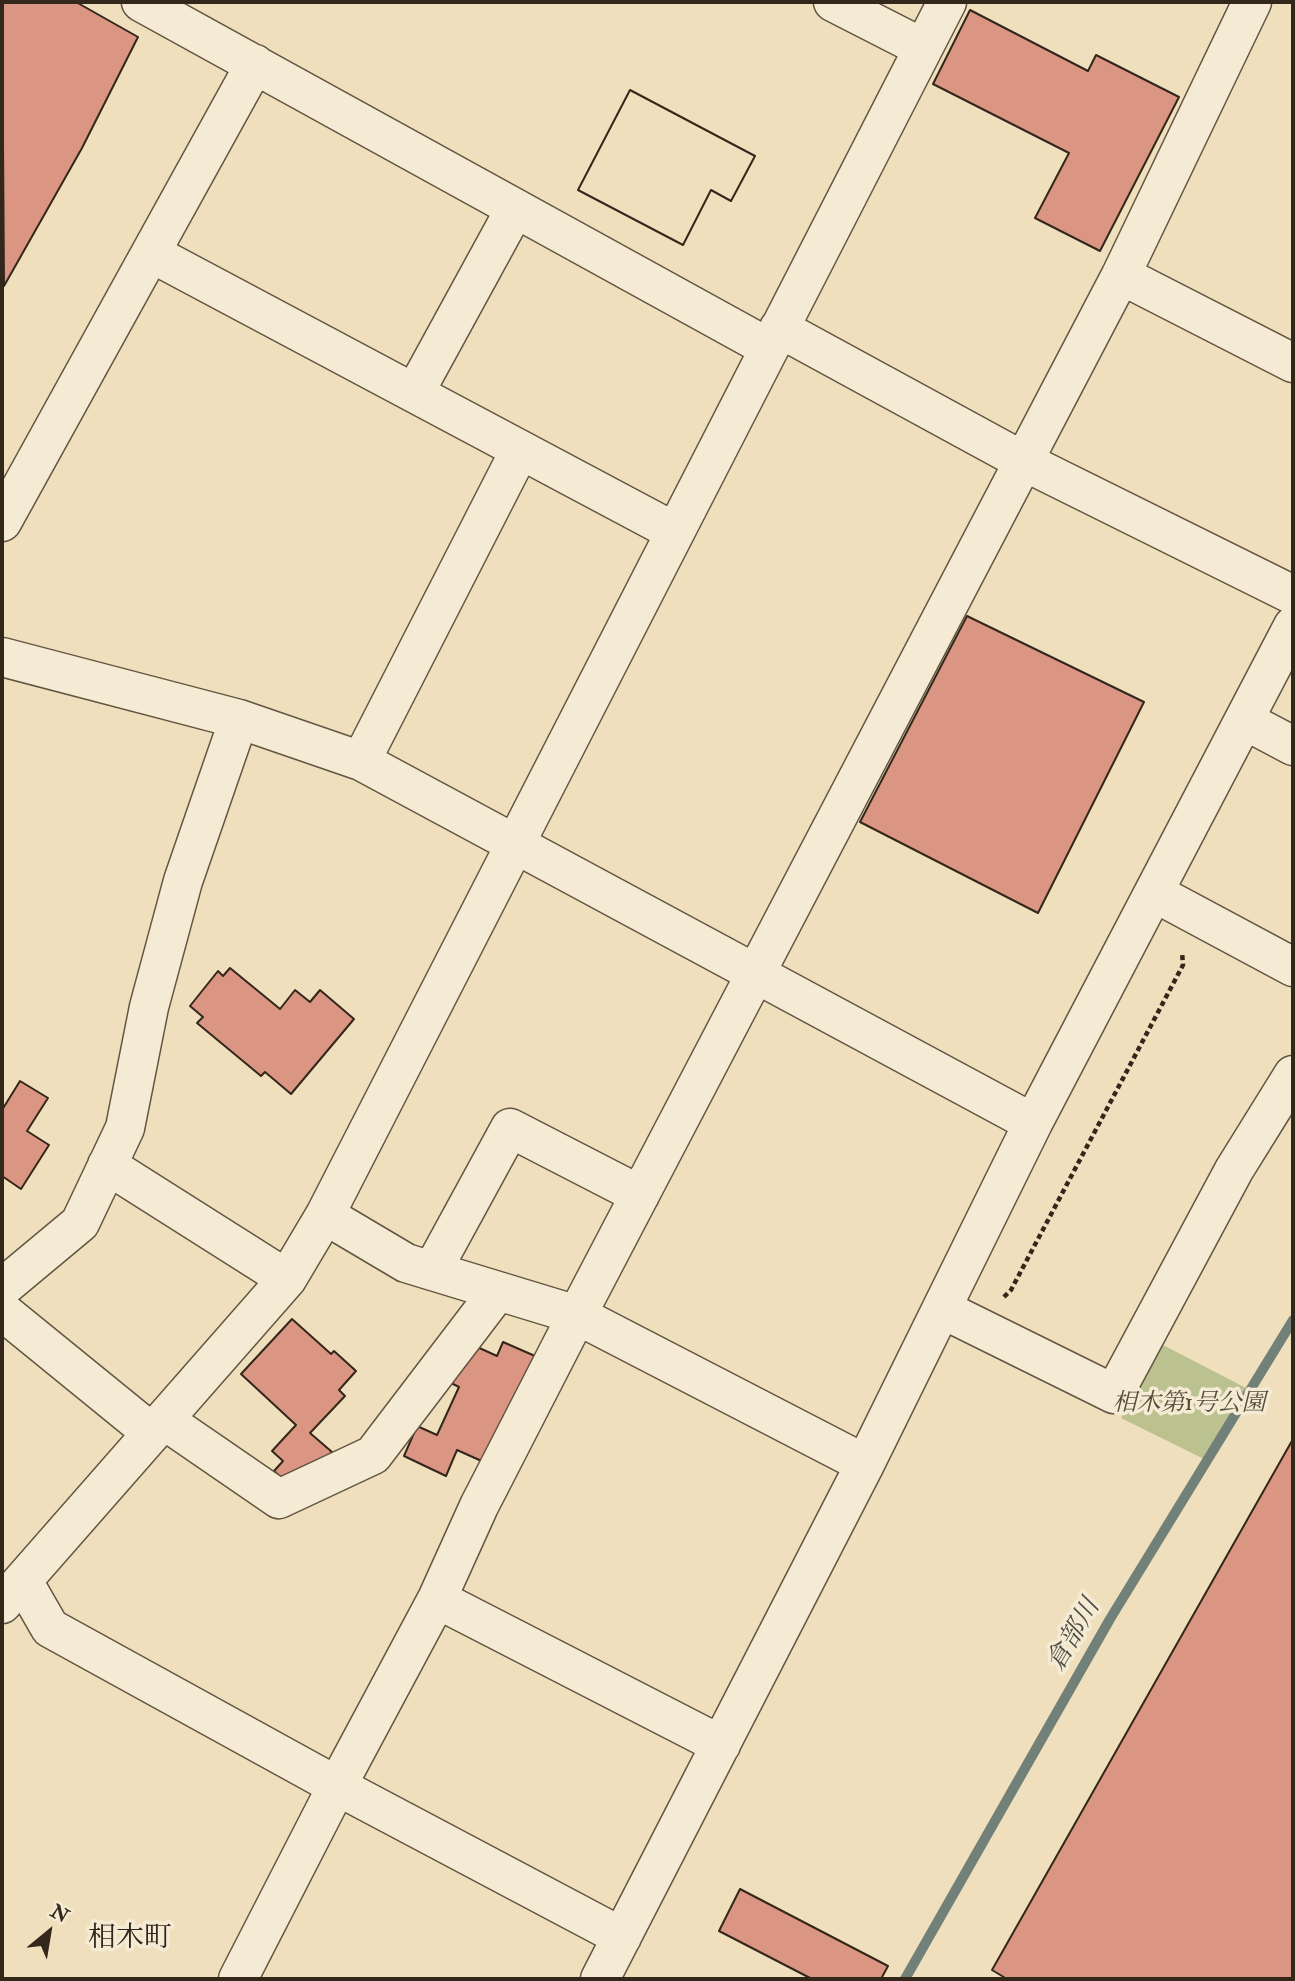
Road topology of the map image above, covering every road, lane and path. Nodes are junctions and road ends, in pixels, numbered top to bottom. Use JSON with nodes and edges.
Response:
{"nodes":[{"id":1,"x":141,"y":2,"type":"edge"},
{"id":2,"x":833,"y":2,"type":"edge"},
{"id":3,"x":947,"y":2,"type":"edge"},
{"id":4,"x":1252,"y":2,"type":"edge"},
{"id":5,"x":923,"y":48,"type":"junction"},
{"id":6,"x":255,"y":64,"type":"junction"},
{"id":7,"x":515,"y":209,"type":"junction"},
{"id":8,"x":150,"y":253,"type":"junction"},
{"id":9,"x":1121,"y":275,"type":"junction"},
{"id":10,"x":774,"y":338,"type":"junction"},
{"id":11,"x":1293,"y":363,"type":"edge"},
{"id":12,"x":415,"y":392,"type":"junction"},
{"id":13,"x":520,"y":450,"type":"junction"},
{"id":14,"x":1023,"y":461,"type":"junction"},
{"id":15,"x":2,"y":522,"type":"edge"},
{"id":16,"x":675,"y":532,"type":"junction"},
{"id":17,"x":1293,"y":595,"type":"edge"},
{"id":18,"x":1293,"y":626,"type":"edge"},
{"id":19,"x":2,"y":657,"type":"edge"},
{"id":20,"x":239,"y":719,"type":"junction"},
{"id":21,"x":1244,"y":720,"type":"junction"},
{"id":22,"x":1293,"y":746,"type":"edge"},
{"id":23,"x":361,"y":761,"type":"junction"},
{"id":24,"x":514,"y":844,"type":"junction"},
{"id":25,"x":1167,"y":899,"type":"junction"},
{"id":26,"x":1293,"y":967,"type":"edge"},
{"id":27,"x":756,"y":973,"type":"junction"},
{"id":28,"x":1293,"y":1075,"type":"edge"},
{"id":29,"x":1033,"y":1123,"type":"junction"},
{"id":30,"x":107,"y":1165,"type":"junction"},
{"id":31,"x":640,"y":1195,"type":"junction"},
{"id":32,"x":325,"y":1215,"type":"junction"},
{"id":33,"x":432,"y":1271,"type":"junction"},
{"id":34,"x":287,"y":1279,"type":"junction"},
{"id":35,"x":2,"y":1287,"type":"edge"},
{"id":36,"x":498,"y":1291,"type":"junction"},
{"id":37,"x":2,"y":1311,"type":"edge"},
{"id":38,"x":578,"y":1315,"type":"junction"},
{"id":39,"x":958,"y":1317,"type":"junction"},
{"id":40,"x":158,"y":1427,"type":"junction"},
{"id":41,"x":865,"y":1464,"type":"junction"},
{"id":42,"x":12,"y":1592,"type":"edge"},
{"id":43,"x":437,"y":1599,"type":"junction"},
{"id":44,"x":721,"y":1745,"type":"junction"},
{"id":45,"x":337,"y":1786,"type":"junction"},
{"id":46,"x":622,"y":1937,"type":"junction"},
{"id":47,"x":238,"y":1979,"type":"edge"},
{"id":48,"x":600,"y":1979,"type":"edge"}],
"edges":[{"from":1,"to":6,"type":"street"},
{"from":2,"to":5,"type":"street"},
{"from":3,"to":5,"type":"street"},
{"from":4,"to":9,"type":"street"},
{"from":5,"to":10,"type":"street"},
{"from":6,"to":7,"type":"street"},
{"from":6,"to":8,"type":"street"},
{"from":7,"to":10,"type":"street"},
{"from":7,"to":12,"type":"street"},
{"from":8,"to":12,"type":"street"},
{"from":8,"to":15,"type":"street"},
{"from":9,"to":11,"type":"street"},
{"from":9,"to":14,"type":"street"},
{"from":10,"to":14,"type":"street"},
{"from":10,"to":16,"type":"street"},
{"from":12,"to":13,"type":"street"},
{"from":13,"to":16,"type":"street"},
{"from":13,"to":23,"type":"street"},
{"from":14,"to":17,"type":"street"},
{"from":14,"to":27,"type":"street"},
{"from":16,"to":24,"type":"street"},
{"from":18,"to":21,"type":"street"},
{"from":19,"to":20,"type":"street"},
{"from":20,"to":23,"type":"street"},
{"from":20,"to":30,"type":"street"},
{"from":21,"to":22,"type":"street"},
{"from":21,"to":25,"type":"street"},
{"from":23,"to":24,"type":"street"},
{"from":24,"to":27,"type":"street"},
{"from":24,"to":32,"type":"street"},
{"from":25,"to":26,"type":"street"},
{"from":25,"to":29,"type":"street"},
{"from":25,"to":39,"type":"path"},
{"from":27,"to":29,"type":"street"},
{"from":27,"to":31,"type":"street"},
{"from":28,"to":39,"type":"street"},
{"from":29,"to":39,"type":"street"},
{"from":30,"to":34,"type":"street"},
{"from":30,"to":35,"type":"street"},
{"from":31,"to":33,"type":"street"},
{"from":31,"to":38,"type":"street"},
{"from":32,"to":33,"type":"street"},
{"from":32,"to":34,"type":"street"},
{"from":33,"to":36,"type":"street"},
{"from":34,"to":40,"type":"street"},
{"from":36,"to":38,"type":"street"},
{"from":36,"to":40,"type":"street"},
{"from":37,"to":40,"type":"street"},
{"from":38,"to":41,"type":"street"},
{"from":38,"to":43,"type":"street"},
{"from":39,"to":41,"type":"street"},
{"from":40,"to":42,"type":"street"},
{"from":41,"to":44,"type":"street"},
{"from":42,"to":45,"type":"street"},
{"from":43,"to":44,"type":"street"},
{"from":43,"to":45,"type":"street"},
{"from":44,"to":46,"type":"street"},
{"from":45,"to":46,"type":"street"},
{"from":45,"to":47,"type":"street"},
{"from":46,"to":48,"type":"street"}]}
